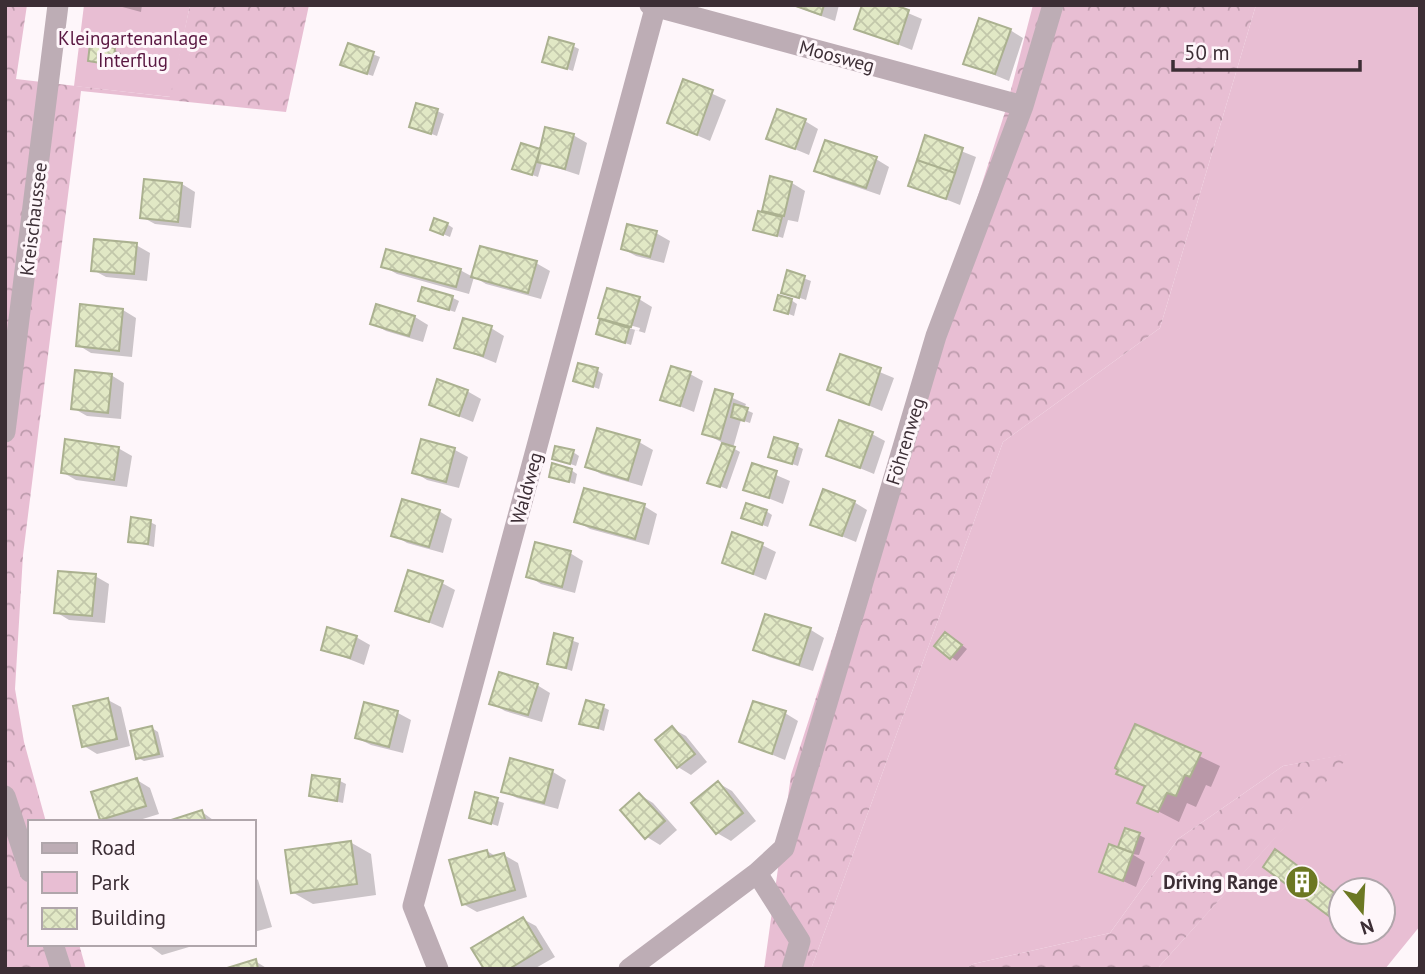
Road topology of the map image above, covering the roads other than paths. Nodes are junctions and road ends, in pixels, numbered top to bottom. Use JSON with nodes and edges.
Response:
{"nodes":[{"id":1,"x":58,"y":5,"type":"edge"},
{"id":2,"x":1053,"y":5,"type":"edge"},
{"id":3,"x":654,"y":6,"type":"edge"},
{"id":4,"x":1023,"y":106,"type":"junction"},
{"id":5,"x":5,"y":432,"type":"edge"},
{"id":6,"x":5,"y":796,"type":"edge"},
{"id":7,"x":28,"y":866,"type":"edge"},
{"id":8,"x":757,"y":873,"type":"junction"},
{"id":9,"x":54,"y":946,"type":"edge"},
{"id":10,"x":61,"y":969,"type":"edge"},
{"id":11,"x":438,"y":969,"type":"edge"},
{"id":12,"x":629,"y":969,"type":"edge"},
{"id":13,"x":792,"y":969,"type":"edge"}],
"edges":[{"from":1,"to":5,"type":"street","name":"Kreischaussee"},
{"from":2,"to":4,"type":"street","name":"Föhrenweg"},
{"from":3,"to":4,"type":"street","name":"Moosweg"},
{"from":3,"to":11,"type":"street","name":"Waldweg"},
{"from":4,"to":8,"type":"street","name":"Föhrenweg"},
{"from":6,"to":7,"type":"street"},
{"from":8,"to":12,"type":"street","name":"Föhrenweg"},
{"from":8,"to":13,"type":"street"},
{"from":9,"to":10,"type":"street"}]}
